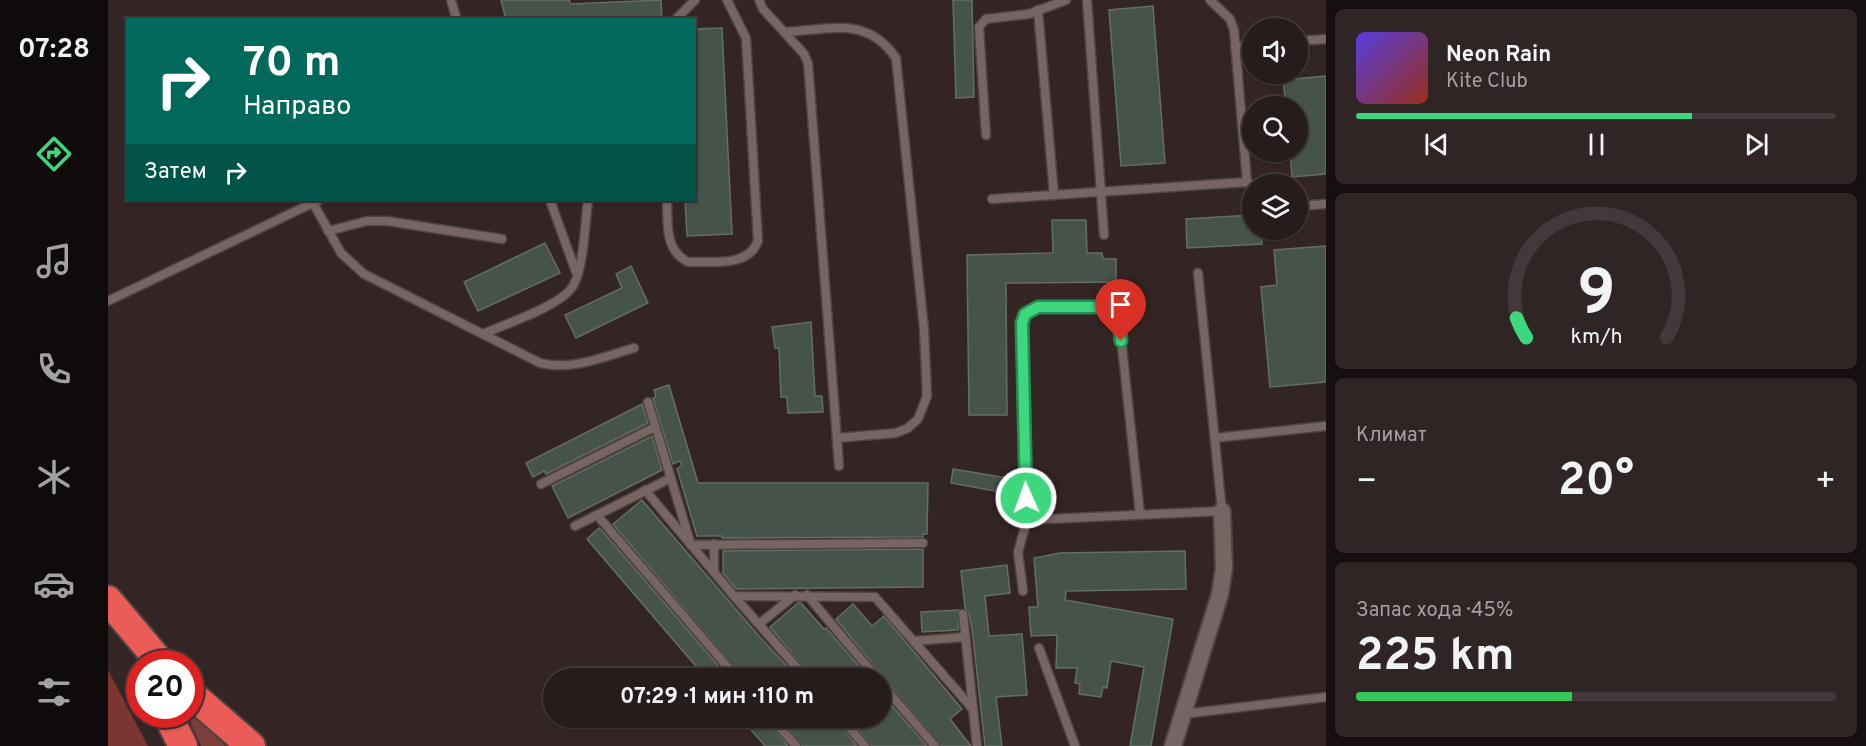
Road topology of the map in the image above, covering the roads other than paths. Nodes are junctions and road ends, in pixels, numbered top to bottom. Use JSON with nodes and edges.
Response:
{"nodes":[{"id":1,"x":451,"y":0,"type":"edge"},
{"id":2,"x":695,"y":0,"type":"edge"},
{"id":3,"x":727,"y":0,"type":"edge"},
{"id":4,"x":759,"y":0,"type":"edge"},
{"id":5,"x":1066,"y":0,"type":"edge"},
{"id":6,"x":1087,"y":0,"type":"edge"},
{"id":7,"x":1210,"y":0,"type":"edge"},
{"id":8,"x":1038,"y":10,"type":"junction"},
{"id":9,"x":456,"y":18,"type":"edge"},
{"id":10,"x":677,"y":18,"type":"edge"},
{"id":11,"x":784,"y":33,"type":"junction"},
{"id":12,"x":1326,"y":39,"type":"edge"},
{"id":13,"x":1308,"y":40,"type":"edge"},
{"id":14,"x":1242,"y":46,"type":"edge"},
{"id":15,"x":1235,"y":47,"type":"junction"},
{"id":16,"x":986,"y":135,"type":"dead end"},
{"id":17,"x":1249,"y":174,"type":"edge"},
{"id":18,"x":1242,"y":184,"type":"edge"},
{"id":19,"x":1101,"y":192,"type":"junction"},
{"id":20,"x":1054,"y":195,"type":"junction"},
{"id":21,"x":992,"y":199,"type":"dead end"},
{"id":22,"x":316,"y":201,"type":"edge"},
{"id":23,"x":550,"y":201,"type":"edge"},
{"id":24,"x":588,"y":201,"type":"edge"},
{"id":25,"x":667,"y":201,"type":"edge"},
{"id":26,"x":1326,"y":204,"type":"edge"},
{"id":27,"x":1308,"y":205,"type":"edge"},
{"id":28,"x":328,"y":231,"type":"junction"},
{"id":29,"x":1104,"y":235,"type":"dead end"},
{"id":30,"x":502,"y":239,"type":"dead end"},
{"id":31,"x":1198,"y":273,"type":"dead end"},
{"id":32,"x":578,"y":275,"type":"junction"},
{"id":33,"x":108,"y":301,"type":"edge"},
{"id":34,"x":483,"y":333,"type":"junction"},
{"id":35,"x":634,"y":348,"type":"dead end"},
{"id":36,"x":648,"y":402,"type":"dead end"},
{"id":37,"x":1326,"y":426,"type":"edge"},
{"id":38,"x":655,"y":427,"type":"junction"},
{"id":39,"x":837,"y":438,"type":"junction"},
{"id":40,"x":1215,"y":438,"type":"junction"},
{"id":41,"x":839,"y":466,"type":"dead end"},
{"id":42,"x":670,"y":478,"type":"junction"},
{"id":43,"x":541,"y":484,"type":"dead end"},
{"id":44,"x":645,"y":490,"type":"junction"},
{"id":45,"x":1222,"y":511,"type":"junction"},
{"id":46,"x":1140,"y":514,"type":"junction"},
{"id":47,"x":597,"y":515,"type":"junction"},
{"id":48,"x":1027,"y":520,"type":"junction"},
{"id":49,"x":575,"y":526,"type":"dead end"},
{"id":50,"x":923,"y":543,"type":"dead end"},
{"id":51,"x":691,"y":544,"type":"junction"},
{"id":52,"x":714,"y":544,"type":"junction"},
{"id":53,"x":714,"y":572,"type":"junction"},
{"id":54,"x":1023,"y":591,"type":"dead end"},
{"id":55,"x":795,"y":595,"type":"junction"},
{"id":56,"x":807,"y":595,"type":"junction"},
{"id":57,"x":734,"y":596,"type":"junction"},
{"id":58,"x":108,"y":600,"type":"edge"},
{"id":59,"x":963,"y":614,"type":"dead end"},
{"id":60,"x":759,"y":624,"type":"junction"},
{"id":61,"x":108,"y":627,"type":"edge"},
{"id":62,"x":965,"y":636,"type":"junction"},
{"id":63,"x":914,"y":641,"type":"junction"},
{"id":64,"x":1039,"y":648,"type":"dead end"},
{"id":65,"x":126,"y":650,"type":"edge"},
{"id":66,"x":150,"y":650,"type":"edge"},
{"id":67,"x":728,"y":668,"type":"edge"},
{"id":68,"x":797,"y":668,"type":"edge"},
{"id":69,"x":869,"y":668,"type":"edge"},
{"id":70,"x":891,"y":695,"type":"edge"},
{"id":71,"x":1326,"y":697,"type":"edge"},
{"id":72,"x":204,"y":705,"type":"edge"},
{"id":73,"x":972,"y":708,"type":"junction"},
{"id":74,"x":1183,"y":714,"type":"junction"},
{"id":75,"x":174,"y":728,"type":"edge"},
{"id":76,"x":780,"y":728,"type":"edge"},
{"id":77,"x":849,"y":728,"type":"edge"},
{"id":78,"x":183,"y":746,"type":"edge"},
{"id":79,"x":251,"y":746,"type":"edge"},
{"id":80,"x":796,"y":746,"type":"edge"},
{"id":81,"x":865,"y":746,"type":"edge"},
{"id":82,"x":935,"y":746,"type":"edge"},
{"id":83,"x":976,"y":746,"type":"edge"},
{"id":84,"x":1075,"y":746,"type":"edge"},
{"id":85,"x":1173,"y":746,"type":"edge"}],
"edges":[{"from":1,"to":9,"type":"lane"},
{"from":2,"to":10,"type":"lane"},
{"from":3,"to":25,"type":"lane"},
{"from":4,"to":11,"type":"lane"},
{"from":5,"to":8,"type":"lane"},
{"from":6,"to":19,"type":"lane"},
{"from":7,"to":15,"type":"lane"},
{"from":8,"to":16,"type":"lane"},
{"from":8,"to":20,"type":"lane"},
{"from":11,"to":39,"type":"lane"},
{"from":11,"to":39,"type":"lane"},
{"from":12,"to":13,"type":"lane"},
{"from":14,"to":15,"type":"lane"},
{"from":15,"to":17,"type":"lane"},
{"from":18,"to":19,"type":"lane"},
{"from":19,"to":20,"type":"lane"},
{"from":19,"to":29,"type":"lane"},
{"from":20,"to":21,"type":"lane"},
{"from":22,"to":28,"type":"lane"},
{"from":22,"to":33,"type":"lane"},
{"from":23,"to":32,"type":"lane"},
{"from":24,"to":32,"type":"lane"},
{"from":26,"to":27,"type":"lane"},
{"from":28,"to":30,"type":"lane"},
{"from":28,"to":34,"type":"lane"},
{"from":31,"to":40,"type":"lane"},
{"from":32,"to":34,"type":"lane"},
{"from":34,"to":35,"type":"lane"},
{"from":36,"to":38,"type":"lane"},
{"from":37,"to":40,"type":"lane"},
{"from":38,"to":42,"type":"lane"},
{"from":38,"to":43,"type":"lane"},
{"from":39,"to":41,"type":"lane"},
{"from":40,"to":45,"type":"lane"},
{"from":42,"to":44,"type":"lane"},
{"from":42,"to":51,"type":"lane"},
{"from":44,"to":47,"type":"lane"},
{"from":44,"to":51,"type":"lane"},
{"from":45,"to":46,"type":"lane"},
{"from":45,"to":74,"type":"street"},
{"from":46,"to":48,"type":"lane"},
{"from":46,"to":48,"type":"lane"},
{"from":47,"to":49,"type":"lane"},
{"from":47,"to":67,"type":"lane"},
{"from":48,"to":54,"type":"lane"},
{"from":50,"to":52,"type":"lane"},
{"from":51,"to":52,"type":"lane"},
{"from":51,"to":53,"type":"lane"},
{"from":52,"to":53,"type":"lane"},
{"from":53,"to":57,"type":"lane"},
{"from":55,"to":56,"type":"lane"},
{"from":55,"to":57,"type":"lane"},
{"from":55,"to":60,"type":"lane"},
{"from":56,"to":63,"type":"lane"},
{"from":56,"to":69,"type":"lane"},
{"from":57,"to":60,"type":"lane"},
{"from":58,"to":66,"type":"highway"},
{"from":59,"to":62,"type":"lane"},
{"from":60,"to":68,"type":"lane"},
{"from":61,"to":65,"type":"highway"},
{"from":62,"to":63,"type":"lane"},
{"from":62,"to":73,"type":"lane"},
{"from":63,"to":73,"type":"lane"},
{"from":64,"to":84,"type":"lane"},
{"from":70,"to":82,"type":"lane"},
{"from":71,"to":74,"type":"lane"},
{"from":72,"to":79,"type":"highway"},
{"from":73,"to":83,"type":"lane"},
{"from":74,"to":85,"type":"street"},
{"from":75,"to":78,"type":"highway"},
{"from":76,"to":80,"type":"lane"},
{"from":77,"to":81,"type":"lane"}]}
